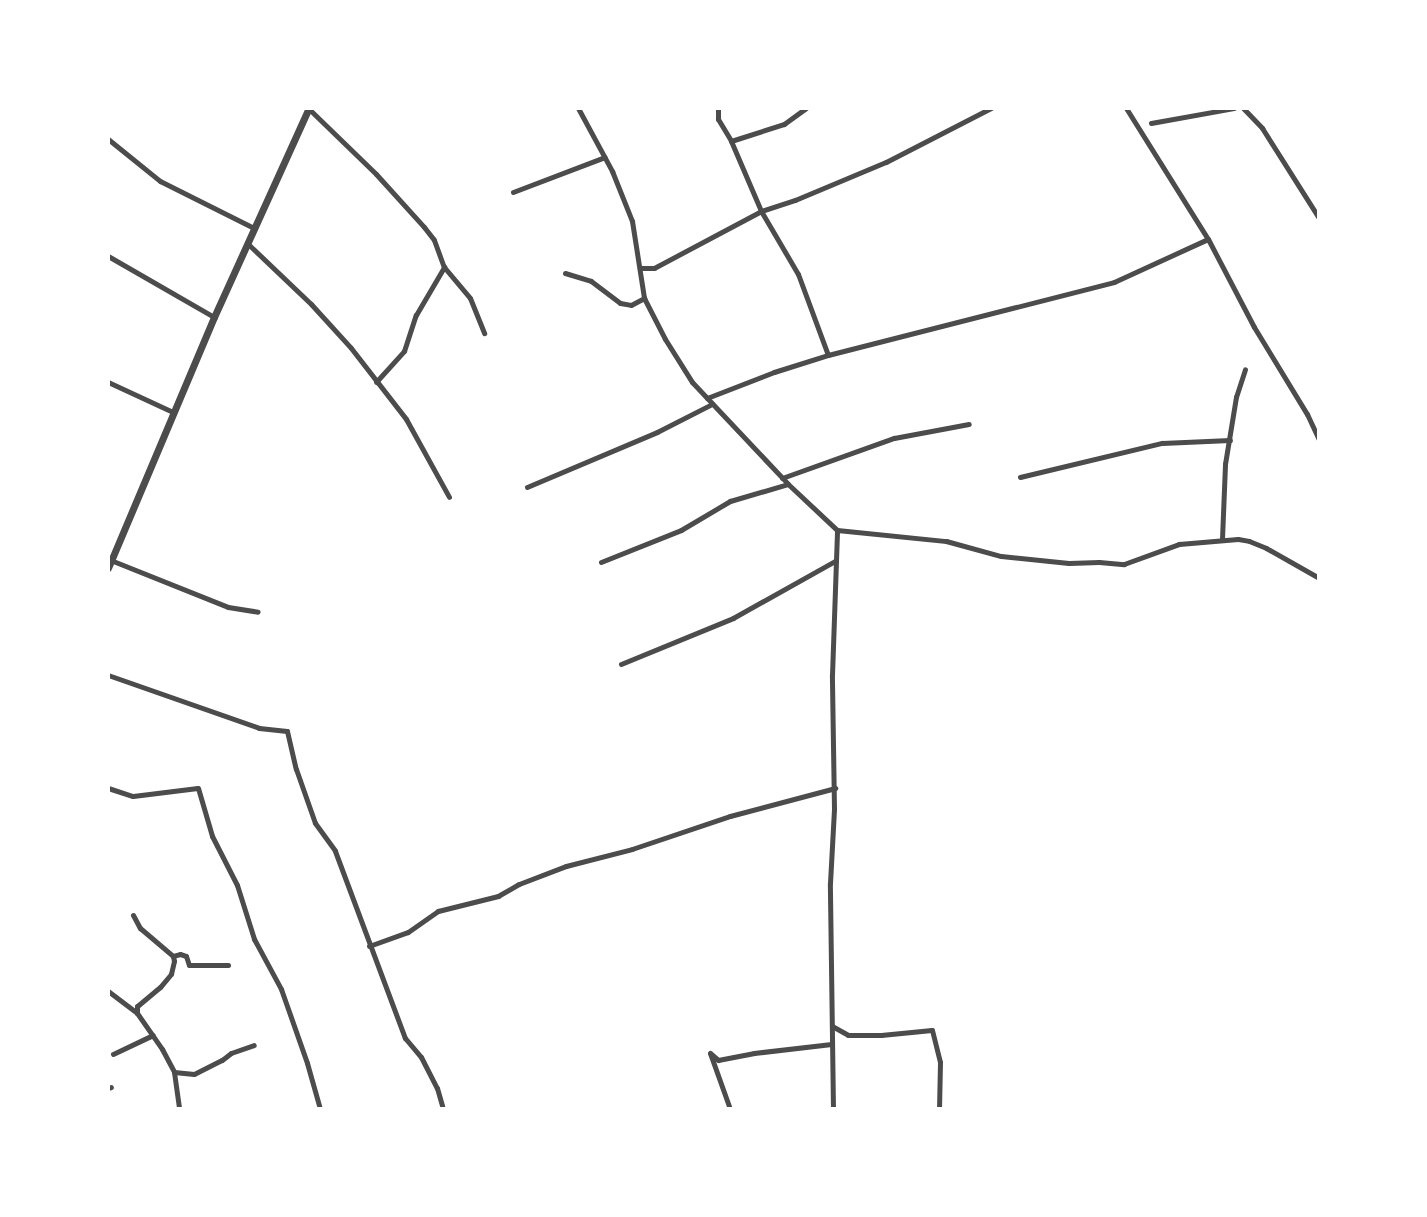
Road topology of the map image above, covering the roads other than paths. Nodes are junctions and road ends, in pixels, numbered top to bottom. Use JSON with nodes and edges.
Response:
{"nodes":[{"id":1,"x":578,"y":108,"type":"edge"},
{"id":2,"x":718,"y":108,"type":"edge"},
{"id":3,"x":806,"y":108,"type":"edge"},
{"id":4,"x":991,"y":108,"type":"edge"},
{"id":5,"x":1126,"y":108,"type":"edge"},
{"id":6,"x":1234,"y":108,"type":"edge"},
{"id":7,"x":1243,"y":108,"type":"edge"},
{"id":8,"x":309,"y":109,"type":"edge"},
{"id":9,"x":1151,"y":123,"type":"dead end"},
{"id":10,"x":108,"y":139,"type":"edge"},
{"id":11,"x":731,"y":141,"type":"junction"},
{"id":12,"x":605,"y":157,"type":"junction"},
{"id":13,"x":513,"y":192,"type":"dead end"},
{"id":14,"x":761,"y":211,"type":"junction"},
{"id":15,"x":1319,"y":218,"type":"edge"},
{"id":16,"x":254,"y":228,"type":"junction"},
{"id":17,"x":1208,"y":238,"type":"junction"},
{"id":18,"x":247,"y":243,"type":"junction"},
{"id":19,"x":108,"y":256,"type":"edge"},
{"id":20,"x":444,"y":267,"type":"junction"},
{"id":21,"x":641,"y":268,"type":"junction"},
{"id":22,"x":565,"y":273,"type":"dead end"},
{"id":23,"x":644,"y":298,"type":"junction"},
{"id":24,"x":214,"y":316,"type":"junction"},
{"id":25,"x":484,"y":333,"type":"dead end"},
{"id":26,"x":828,"y":355,"type":"junction"},
{"id":27,"x":1245,"y":369,"type":"dead end"},
{"id":28,"x":108,"y":382,"type":"edge"},
{"id":29,"x":376,"y":382,"type":"junction"},
{"id":30,"x":707,"y":399,"type":"junction"},
{"id":31,"x":712,"y":404,"type":"junction"},
{"id":32,"x":173,"y":412,"type":"junction"},
{"id":33,"x":969,"y":424,"type":"dead end"},
{"id":34,"x":1230,"y":440,"type":"junction"},
{"id":35,"x":1319,"y":440,"type":"edge"},
{"id":36,"x":1020,"y":477,"type":"dead end"},
{"id":37,"x":782,"y":478,"type":"junction"},
{"id":38,"x":788,"y":484,"type":"junction"},
{"id":39,"x":527,"y":487,"type":"dead end"},
{"id":40,"x":449,"y":497,"type":"dead end"},
{"id":41,"x":837,"y":530,"type":"junction"},
{"id":42,"x":1222,"y":539,"type":"junction"},
{"id":43,"x":835,"y":561,"type":"junction"},
{"id":44,"x":109,"y":562,"type":"edge"},
{"id":45,"x":601,"y":562,"type":"dead end"},
{"id":46,"x":1319,"y":578,"type":"edge"},
{"id":47,"x":258,"y":612,"type":"dead end"},
{"id":48,"x":621,"y":664,"type":"dead end"},
{"id":49,"x":108,"y":675,"type":"edge"},
{"id":50,"x":108,"y":788,"type":"edge"},
{"id":51,"x":835,"y":789,"type":"junction"},
{"id":52,"x":133,"y":915,"type":"dead end"},
{"id":53,"x":369,"y":946,"type":"junction"},
{"id":54,"x":173,"y":956,"type":"junction"},
{"id":55,"x":189,"y":965,"type":"junction"},
{"id":56,"x":228,"y":965,"type":"dead end"},
{"id":57,"x":174,"y":968,"type":"junction"},
{"id":58,"x":108,"y":991,"type":"edge"},
{"id":59,"x":137,"y":1013,"type":"junction"},
{"id":60,"x":832,"y":1026,"type":"junction"},
{"id":61,"x":153,"y":1035,"type":"junction"},
{"id":62,"x":831,"y":1044,"type":"junction"},
{"id":63,"x":254,"y":1046,"type":"dead end"},
{"id":64,"x":113,"y":1054,"type":"dead end"},
{"id":65,"x":174,"y":1072,"type":"junction"},
{"id":66,"x":179,"y":1109,"type":"edge"},
{"id":67,"x":320,"y":1109,"type":"edge"},
{"id":68,"x":443,"y":1109,"type":"edge"},
{"id":69,"x":730,"y":1109,"type":"edge"},
{"id":70,"x":833,"y":1109,"type":"edge"},
{"id":71,"x":939,"y":1109,"type":"edge"}],
"edges":[{"from":1,"to":12,"type":"street"},
{"from":2,"to":11,"type":"street"},
{"from":3,"to":11,"type":"street"},
{"from":4,"to":14,"type":"street"},
{"from":5,"to":17,"type":"street"},
{"from":6,"to":9,"type":"street"},
{"from":7,"to":15,"type":"street"},
{"from":8,"to":16,"type":"street"},
{"from":8,"to":20,"type":"street"},
{"from":10,"to":16,"type":"street"},
{"from":11,"to":14,"type":"street"},
{"from":12,"to":13,"type":"street"},
{"from":12,"to":21,"type":"street"},
{"from":14,"to":21,"type":"street"},
{"from":14,"to":26,"type":"street"},
{"from":16,"to":18,"type":"street"},
{"from":17,"to":26,"type":"street"},
{"from":17,"to":35,"type":"street"},
{"from":18,"to":24,"type":"street"},
{"from":18,"to":29,"type":"street"},
{"from":19,"to":24,"type":"street"},
{"from":20,"to":25,"type":"street"},
{"from":20,"to":29,"type":"street"},
{"from":21,"to":23,"type":"street"},
{"from":22,"to":23,"type":"street"},
{"from":23,"to":30,"type":"street"},
{"from":24,"to":32,"type":"street"},
{"from":26,"to":30,"type":"street"},
{"from":27,"to":34,"type":"street"},
{"from":28,"to":32,"type":"street"},
{"from":29,"to":40,"type":"street"},
{"from":30,"to":31,"type":"street"},
{"from":31,"to":37,"type":"street"},
{"from":31,"to":39,"type":"street"},
{"from":32,"to":44,"type":"street"},
{"from":33,"to":37,"type":"street"},
{"from":34,"to":36,"type":"street"},
{"from":34,"to":42,"type":"street"},
{"from":37,"to":38,"type":"street"},
{"from":38,"to":41,"type":"street"},
{"from":38,"to":45,"type":"street"},
{"from":41,"to":42,"type":"street"},
{"from":41,"to":43,"type":"street"},
{"from":42,"to":46,"type":"street"},
{"from":43,"to":48,"type":"street"},
{"from":43,"to":51,"type":"street"},
{"from":44,"to":47,"type":"street"},
{"from":49,"to":53,"type":"street"},
{"from":50,"to":67,"type":"street"},
{"from":51,"to":53,"type":"street"},
{"from":51,"to":60,"type":"street"},
{"from":52,"to":54,"type":"street"},
{"from":53,"to":68,"type":"street"},
{"from":54,"to":55,"type":"street"},
{"from":54,"to":57,"type":"street"},
{"from":55,"to":56,"type":"street"},
{"from":55,"to":57,"type":"street"},
{"from":57,"to":59,"type":"street"},
{"from":58,"to":59,"type":"street"},
{"from":59,"to":61,"type":"street"},
{"from":60,"to":62,"type":"street"},
{"from":60,"to":71,"type":"street"},
{"from":61,"to":64,"type":"street"},
{"from":61,"to":65,"type":"street"},
{"from":62,"to":69,"type":"street"},
{"from":62,"to":70,"type":"street"},
{"from":63,"to":65,"type":"street"},
{"from":65,"to":66,"type":"street"}]}
